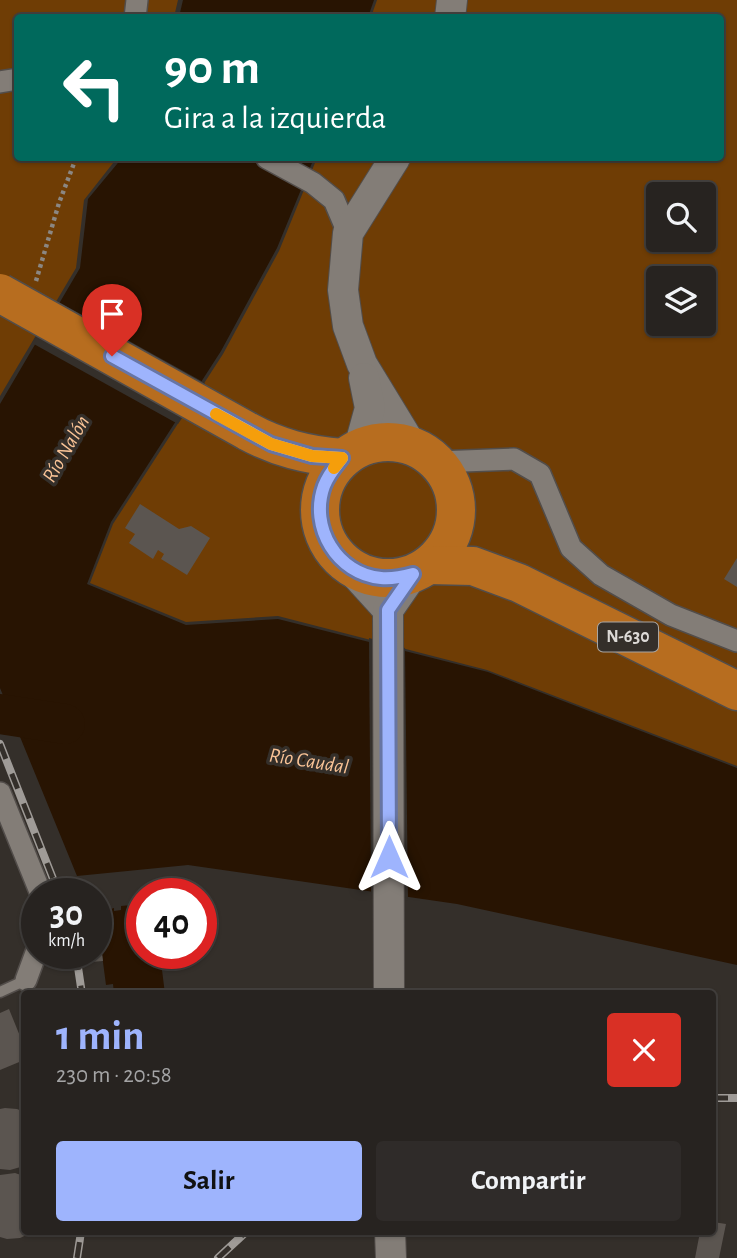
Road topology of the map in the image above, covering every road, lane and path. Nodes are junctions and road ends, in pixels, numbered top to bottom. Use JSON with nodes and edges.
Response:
{"nodes":[{"id":1,"x":75,"y":161,"type":"edge"},
{"id":2,"x":273,"y":161,"type":"edge"},
{"id":3,"x":393,"y":161,"type":"edge"},
{"id":4,"x":348,"y":233,"type":"junction"},
{"id":5,"x":36,"y":282,"type":"dead end"},
{"id":6,"x":0,"y":293,"type":"edge"},
{"id":7,"x":362,"y":364,"type":"junction"},
{"id":8,"x":259,"y":438,"type":"junction"},
{"id":9,"x":351,"y":453,"type":"junction"},
{"id":10,"x":424,"y":454,"type":"junction"},
{"id":11,"x":320,"y":508,"type":"junction"},
{"id":12,"x":457,"y":515,"type":"junction"},
{"id":13,"x":347,"y":565,"type":"junction"},
{"id":14,"x":422,"y":570,"type":"junction"},
{"id":15,"x":519,"y":583,"type":"junction"},
{"id":16,"x":388,"y":610,"type":"junction"},
{"id":17,"x":737,"y":641,"type":"edge"},
{"id":18,"x":737,"y":691,"type":"edge"},
{"id":19,"x":0,"y":793,"type":"edge"},
{"id":20,"x":35,"y":878,"type":"edge"},
{"id":21,"x":30,"y":969,"type":"edge"},
{"id":22,"x":26,"y":980,"type":"joint"},
{"id":23,"x":389,"y":990,"type":"edge"},
{"id":24,"x":0,"y":992,"type":"edge"}],
"edges":[{"from":1,"to":5,"type":"path"},
{"from":2,"to":4,"type":"street"},
{"from":3,"to":4,"type":"street"},
{"from":4,"to":7,"type":"street"},
{"from":6,"to":8,"type":"highway","bridge":true},
{"from":7,"to":9,"type":"street"},
{"from":7,"to":10,"type":"street"},
{"from":8,"to":9,"type":"highway"},
{"from":8,"to":11,"type":"highway"},
{"from":9,"to":10,"type":"highway"},
{"from":9,"to":11,"type":"highway"},
{"from":10,"to":12,"type":"highway","number":"N-630"},
{"from":10,"to":17,"type":"street"},
{"from":11,"to":13,"type":"highway"},
{"from":12,"to":14,"type":"highway"},
{"from":12,"to":15,"type":"highway","number":"N-630"},
{"from":13,"to":14,"type":"highway","number":"N-630"},
{"from":13,"to":16,"type":"street"},
{"from":14,"to":15,"type":"highway","number":"N-630"},
{"from":14,"to":16,"type":"street"},
{"from":15,"to":18,"type":"highway","number":"N-630"},
{"from":16,"to":23,"type":"street"},
{"from":19,"to":20,"type":"street"},
{"from":21,"to":22,"type":"street"},
{"from":22,"to":24,"type":"lane"}]}
